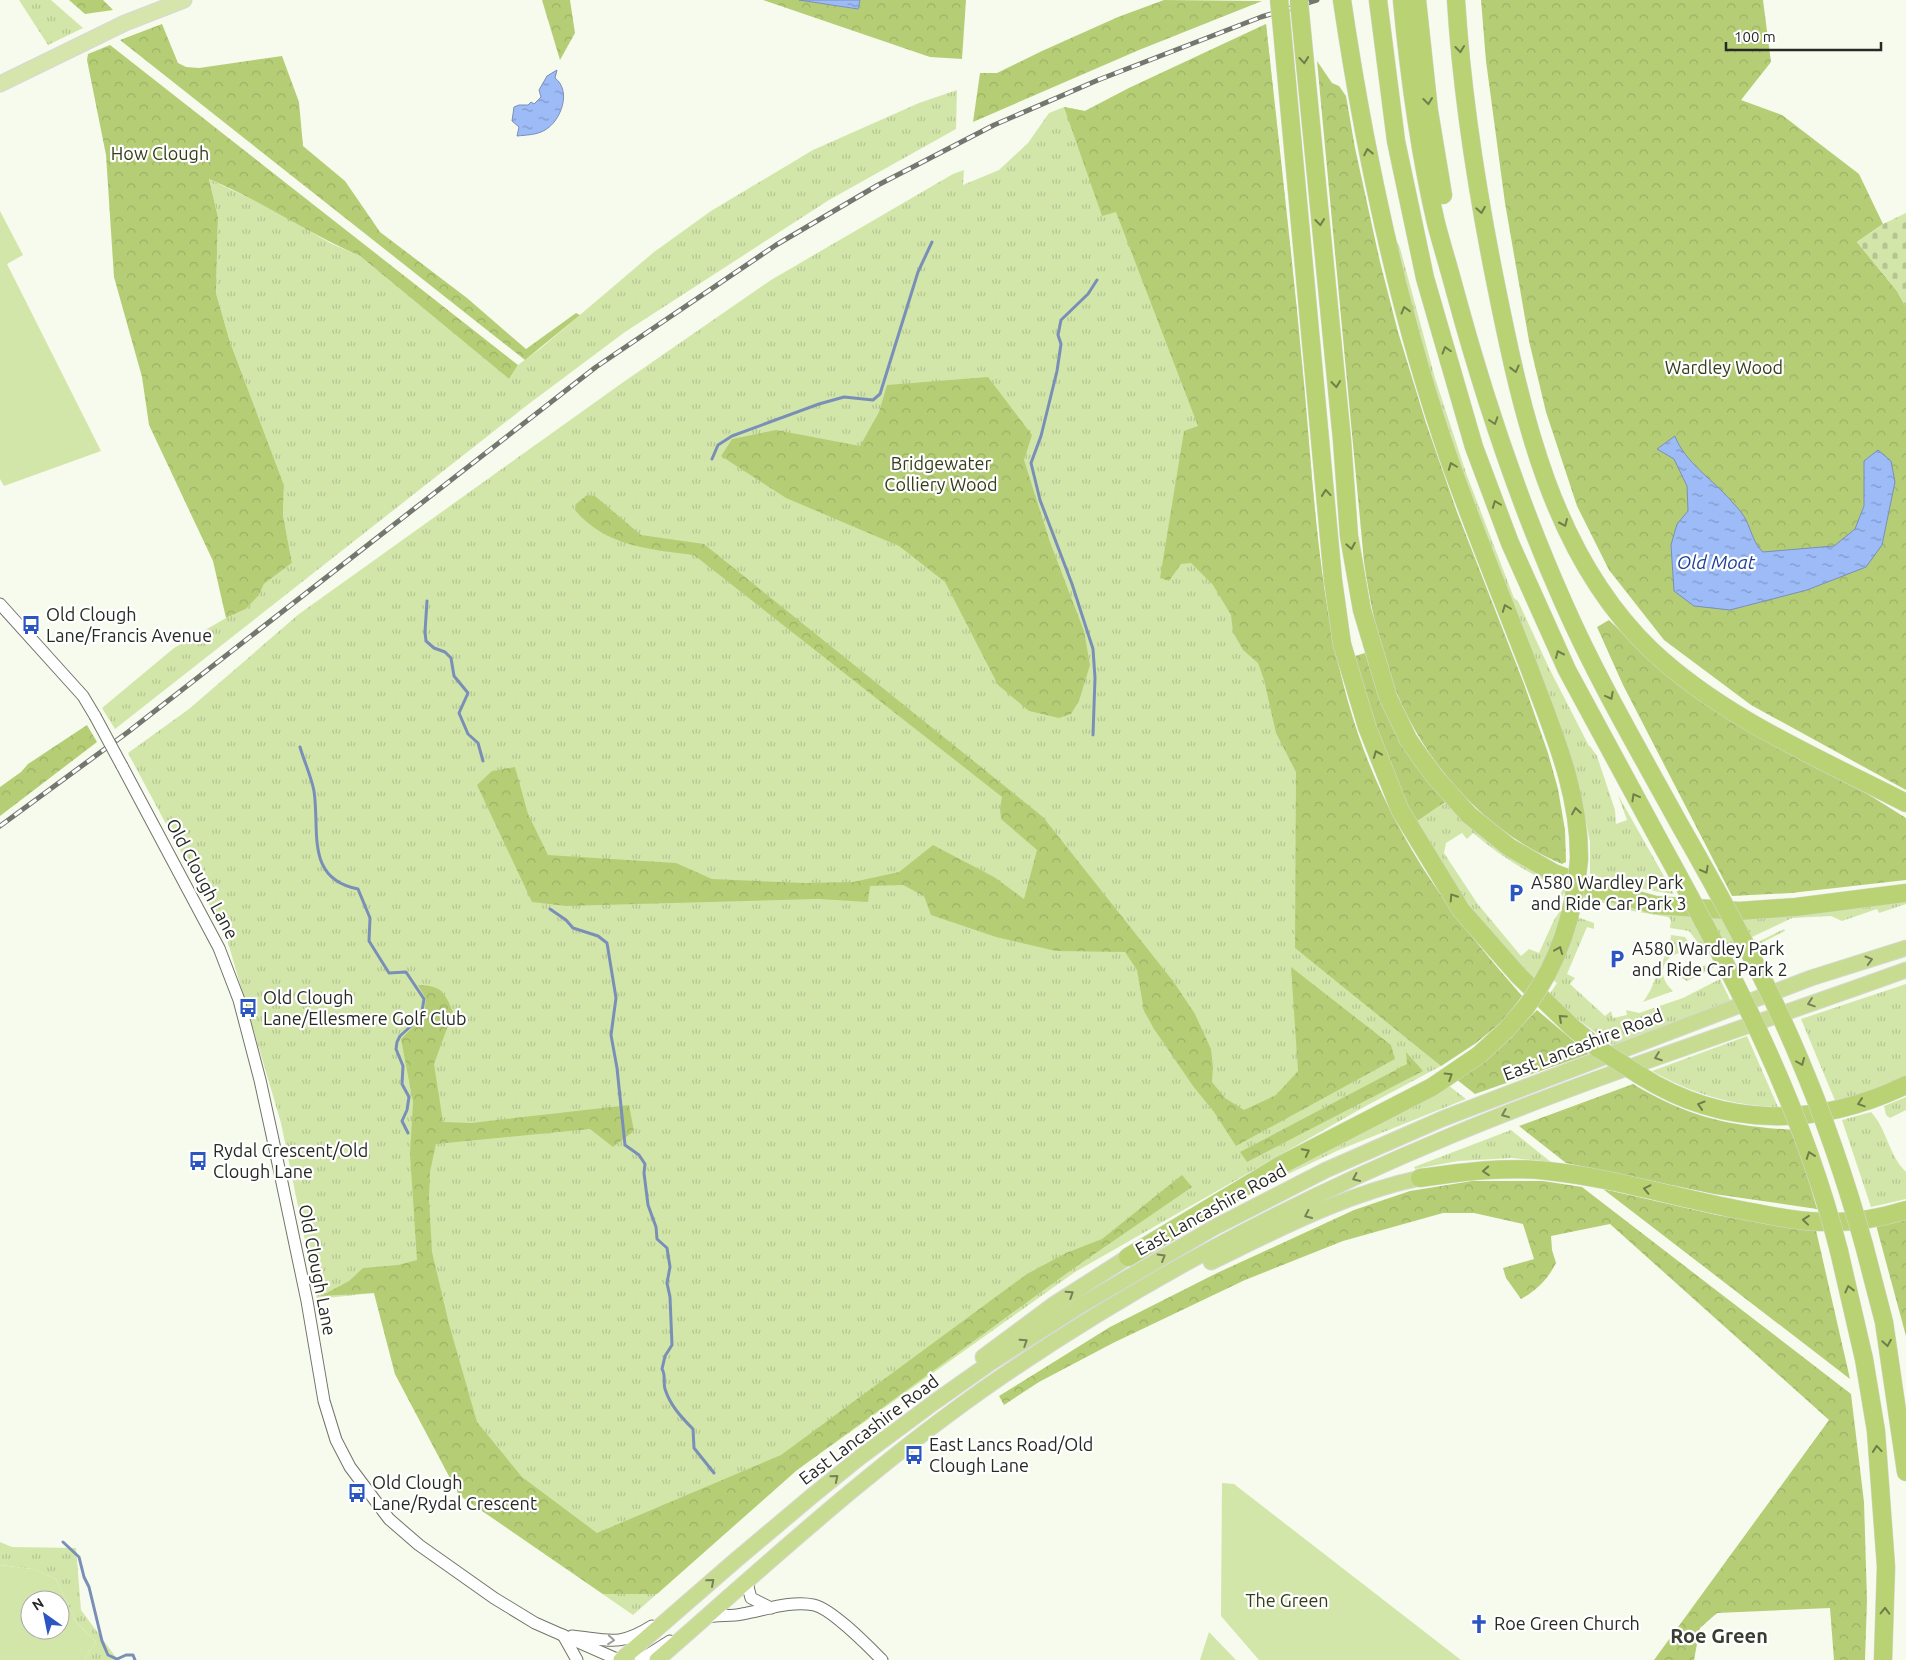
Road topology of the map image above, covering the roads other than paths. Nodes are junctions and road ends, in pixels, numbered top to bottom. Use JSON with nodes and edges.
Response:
{"nodes":[{"id":1,"x":184,"y":0,"type":"edge"},
{"id":2,"x":1279,"y":0,"type":"edge"},
{"id":3,"x":1342,"y":0,"type":"edge"},
{"id":4,"x":1378,"y":0,"type":"edge"},
{"id":5,"x":1402,"y":0,"type":"edge"},
{"id":6,"x":1417,"y":0,"type":"edge"},
{"id":7,"x":1456,"y":0,"type":"edge"},
{"id":8,"x":1300,"y":6,"type":"edge"},
{"id":9,"x":0,"y":84,"type":"edge"},
{"id":10,"x":1455,"y":291,"type":"junction"},
{"id":11,"x":0,"y":604,"type":"edge"},
{"id":12,"x":1906,"y":803,"type":"edge"},
{"id":13,"x":1906,"y":893,"type":"edge"},
{"id":14,"x":1906,"y":948,"type":"edge"},
{"id":15,"x":1906,"y":970,"type":"edge"},
{"id":16,"x":1906,"y":1085,"type":"edge"},
{"id":17,"x":1420,"y":1178,"type":"joint"},
{"id":18,"x":1906,"y":1210,"type":"edge"},
{"id":19,"x":1128,"y":1257,"type":"joint"},
{"id":20,"x":1110,"y":1308,"type":"junction"},
{"id":21,"x":936,"y":1401,"type":"junction"},
{"id":22,"x":1906,"y":1472,"type":"edge"},
{"id":23,"x":750,"y":1578,"type":"junction"},
{"id":24,"x":683,"y":1606,"type":"junction"},
{"id":25,"x":770,"y":1608,"type":"junction"},
{"id":26,"x":706,"y":1617,"type":"junction"},
{"id":27,"x":563,"y":1634,"type":"junction"},
{"id":28,"x":577,"y":1660,"type":"edge"},
{"id":29,"x":620,"y":1660,"type":"edge"},
{"id":30,"x":640,"y":1660,"type":"edge"},
{"id":31,"x":657,"y":1660,"type":"edge"},
{"id":32,"x":882,"y":1660,"type":"edge"},
{"id":33,"x":1883,"y":1660,"type":"edge"}],
"edges":[{"from":1,"to":9,"type":"main road"},
{"from":16,"to":2,"type":"highway","one_way":true,"bridge":true},
{"from":19,"to":3,"type":"highway","one_way":true,"bridge":true},
{"from":33,"to":4,"type":"highway","one_way":true,"bridge":true},
{"from":5,"to":10,"type":"highway"},
{"from":6,"to":10,"type":"highway","one_way":true},
{"from":7,"to":12,"type":"highway","one_way":true},
{"from":8,"to":13,"type":"highway","one_way":true},
{"from":10,"to":22,"type":"highway","one_way":true,"bridge":true},
{"from":11,"to":27,"type":"street","name":"Old Clough Lane","bridge":true},
{"from":21,"to":14,"type":"highway","name":"East Lancashire Road","one_way":true},
{"from":15,"to":20,"type":"highway","name":"East Lancashire Road","one_way":true},
{"from":18,"to":17,"type":"highway","one_way":true},
{"from":17,"to":20,"type":"highway","one_way":true},
{"from":21,"to":19,"type":"highway","one_way":true},
{"from":20,"to":23,"type":"highway","name":"East Lancashire Road"},
{"from":24,"to":21,"type":"highway","name":"East Lancashire Road","one_way":true},
{"from":23,"to":25,"type":"street"},
{"from":23,"to":26,"type":"highway","name":"East Lancashire Road"},
{"from":27,"to":24,"type":"street","name":"Old Clough Lane","one_way":true},
{"from":24,"to":29,"type":"highway","name":"East Lancashire Road"},
{"from":25,"to":26,"type":"street"},
{"from":25,"to":32,"type":"street"},
{"from":26,"to":30,"type":"street"},
{"from":26,"to":31,"type":"highway","name":"East Lancashire Road"},
{"from":27,"to":28,"type":"street"},
{"from":27,"to":29,"type":"street","name":"Old Clough Lane"}]}
